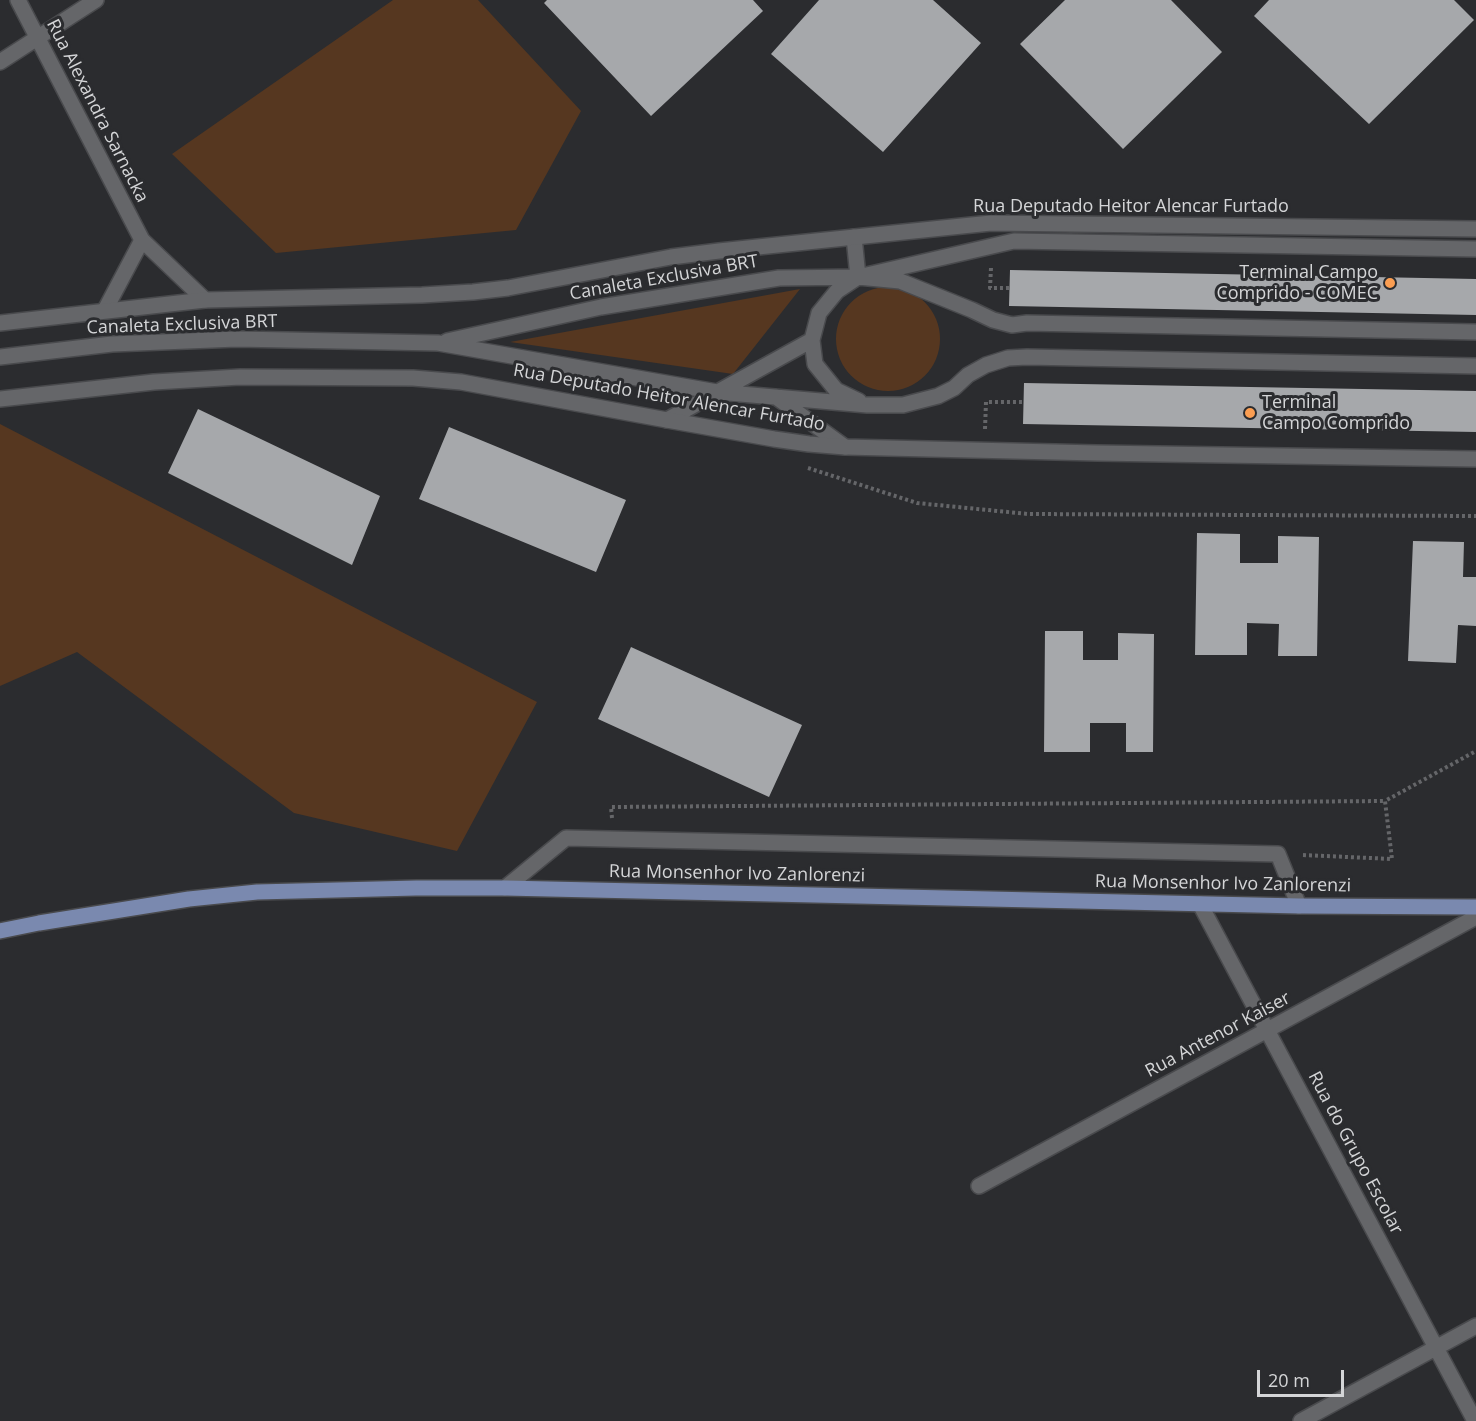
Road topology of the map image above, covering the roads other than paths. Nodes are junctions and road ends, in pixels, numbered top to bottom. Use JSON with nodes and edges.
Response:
{"nodes":[{"id":1,"x":18,"y":0,"type":"edge"},
{"id":2,"x":96,"y":0,"type":"edge"},
{"id":3,"x":37,"y":38,"type":"junction"},
{"id":4,"x":0,"y":62,"type":"edge"},
{"id":5,"x":1476,"y":229,"type":"edge"},
{"id":6,"x":854,"y":237,"type":"junction"},
{"id":7,"x":142,"y":240,"type":"junction"},
{"id":8,"x":1476,"y":249,"type":"edge"},
{"id":9,"x":858,"y":277,"type":"junction"},
{"id":10,"x":205,"y":300,"type":"junction"},
{"id":11,"x":105,"y":310,"type":"junction"},
{"id":12,"x":0,"y":323,"type":"edge"},
{"id":13,"x":1476,"y":332,"type":"edge"},
{"id":14,"x":812,"y":340,"type":"junction"},
{"id":15,"x":438,"y":343,"type":"junction"},
{"id":16,"x":0,"y":357,"type":"edge"},
{"id":17,"x":1476,"y":366,"type":"edge"},
{"id":18,"x":717,"y":392,"type":"junction"},
{"id":19,"x":776,"y":397,"type":"junction"},
{"id":20,"x":0,"y":399,"type":"edge"},
{"id":21,"x":867,"y":405,"type":"junction"},
{"id":22,"x":667,"y":420,"type":"junction"},
{"id":23,"x":845,"y":447,"type":"junction"},
{"id":24,"x":1476,"y":459,"type":"edge"},
{"id":25,"x":505,"y":888,"type":"junction"},
{"id":26,"x":1200,"y":903,"type":"junction"},
{"id":27,"x":1299,"y":906,"type":"junction"},
{"id":28,"x":1476,"y":907,"type":"edge"},
{"id":29,"x":1476,"y":917,"type":"edge"},
{"id":30,"x":0,"y":931,"type":"edge"},
{"id":31,"x":1267,"y":1030,"type":"junction"},
{"id":32,"x":979,"y":1186,"type":"dead end"},
{"id":33,"x":1476,"y":1326,"type":"edge"},
{"id":34,"x":1436,"y":1348,"type":"junction"},
{"id":35,"x":1301,"y":1421,"type":"edge"},
{"id":36,"x":1475,"y":1421,"type":"edge"}],
"edges":[{"from":1,"to":3,"type":"street","name":"Rua Alexandra Sarnacka"},
{"from":2,"to":3,"type":"street"},
{"from":3,"to":4,"type":"street"},
{"from":3,"to":7,"type":"street","name":"Rua Alexandra Sarnacka"},
{"from":5,"to":6,"type":"street","name":"Rua Deputado Heitor Alencar Furtado"},
{"from":6,"to":9,"type":"street"},
{"from":6,"to":10,"type":"street","name":"Rua Deputado Heitor Alencar Furtado"},
{"from":7,"to":10,"type":"street","name":"Rua Alexandra Sarnacka"},
{"from":7,"to":11,"type":"street"},
{"from":8,"to":9,"type":"street"},
{"from":9,"to":13,"type":"street"},
{"from":9,"to":14,"type":"street"},
{"from":9,"to":15,"type":"street","name":"Canaleta Exclusiva BRT"},
{"from":10,"to":11,"type":"street","name":"Rua Deputado Heitor Alencar Furtado"},
{"from":11,"to":12,"type":"street","name":"Rua Deputado Heitor Alencar Furtado"},
{"from":14,"to":18,"type":"street"},
{"from":14,"to":21,"type":"street"},
{"from":15,"to":16,"type":"street","name":"Canaleta Exclusiva BRT"},
{"from":15,"to":18,"type":"street","name":"Canaleta Exclusiva BRT"},
{"from":17,"to":21,"type":"street"},
{"from":18,"to":19,"type":"street","name":"Canaleta Exclusiva BRT"},
{"from":18,"to":22,"type":"street"},
{"from":19,"to":21,"type":"street","name":"Canaleta Exclusiva BRT"},
{"from":19,"to":23,"type":"street"},
{"from":20,"to":22,"type":"street","name":"Rua Deputado Heitor Alencar Furtado"},
{"from":22,"to":23,"type":"street","name":"Rua Deputado Heitor Alencar Furtado"},
{"from":23,"to":24,"type":"street","name":"Rua Deputado Heitor Alencar Furtado"},
{"from":25,"to":26,"type":"main road","name":"Rua Monsenhor Ivo Zanlorenzi"},
{"from":25,"to":27,"type":"street"},
{"from":25,"to":30,"type":"main road","name":"Rua Monsenhor Ivo Zanlorenzi"},
{"from":26,"to":27,"type":"main road","name":"Rua Monsenhor Ivo Zanlorenzi"},
{"from":26,"to":31,"type":"street","name":"Rua do Grupo Escolar"},
{"from":27,"to":28,"type":"main road","name":"Rua Monsenhor Ivo Zanlorenzi"},
{"from":29,"to":31,"type":"street","name":"Rua Antenor Kaiser"},
{"from":31,"to":32,"type":"street","name":"Rua Antenor Kaiser"},
{"from":31,"to":34,"type":"street","name":"Rua do Grupo Escolar"},
{"from":33,"to":34,"type":"street"},
{"from":34,"to":35,"type":"street"},
{"from":34,"to":36,"type":"street","name":"Rua do Grupo Escolar"}]}
